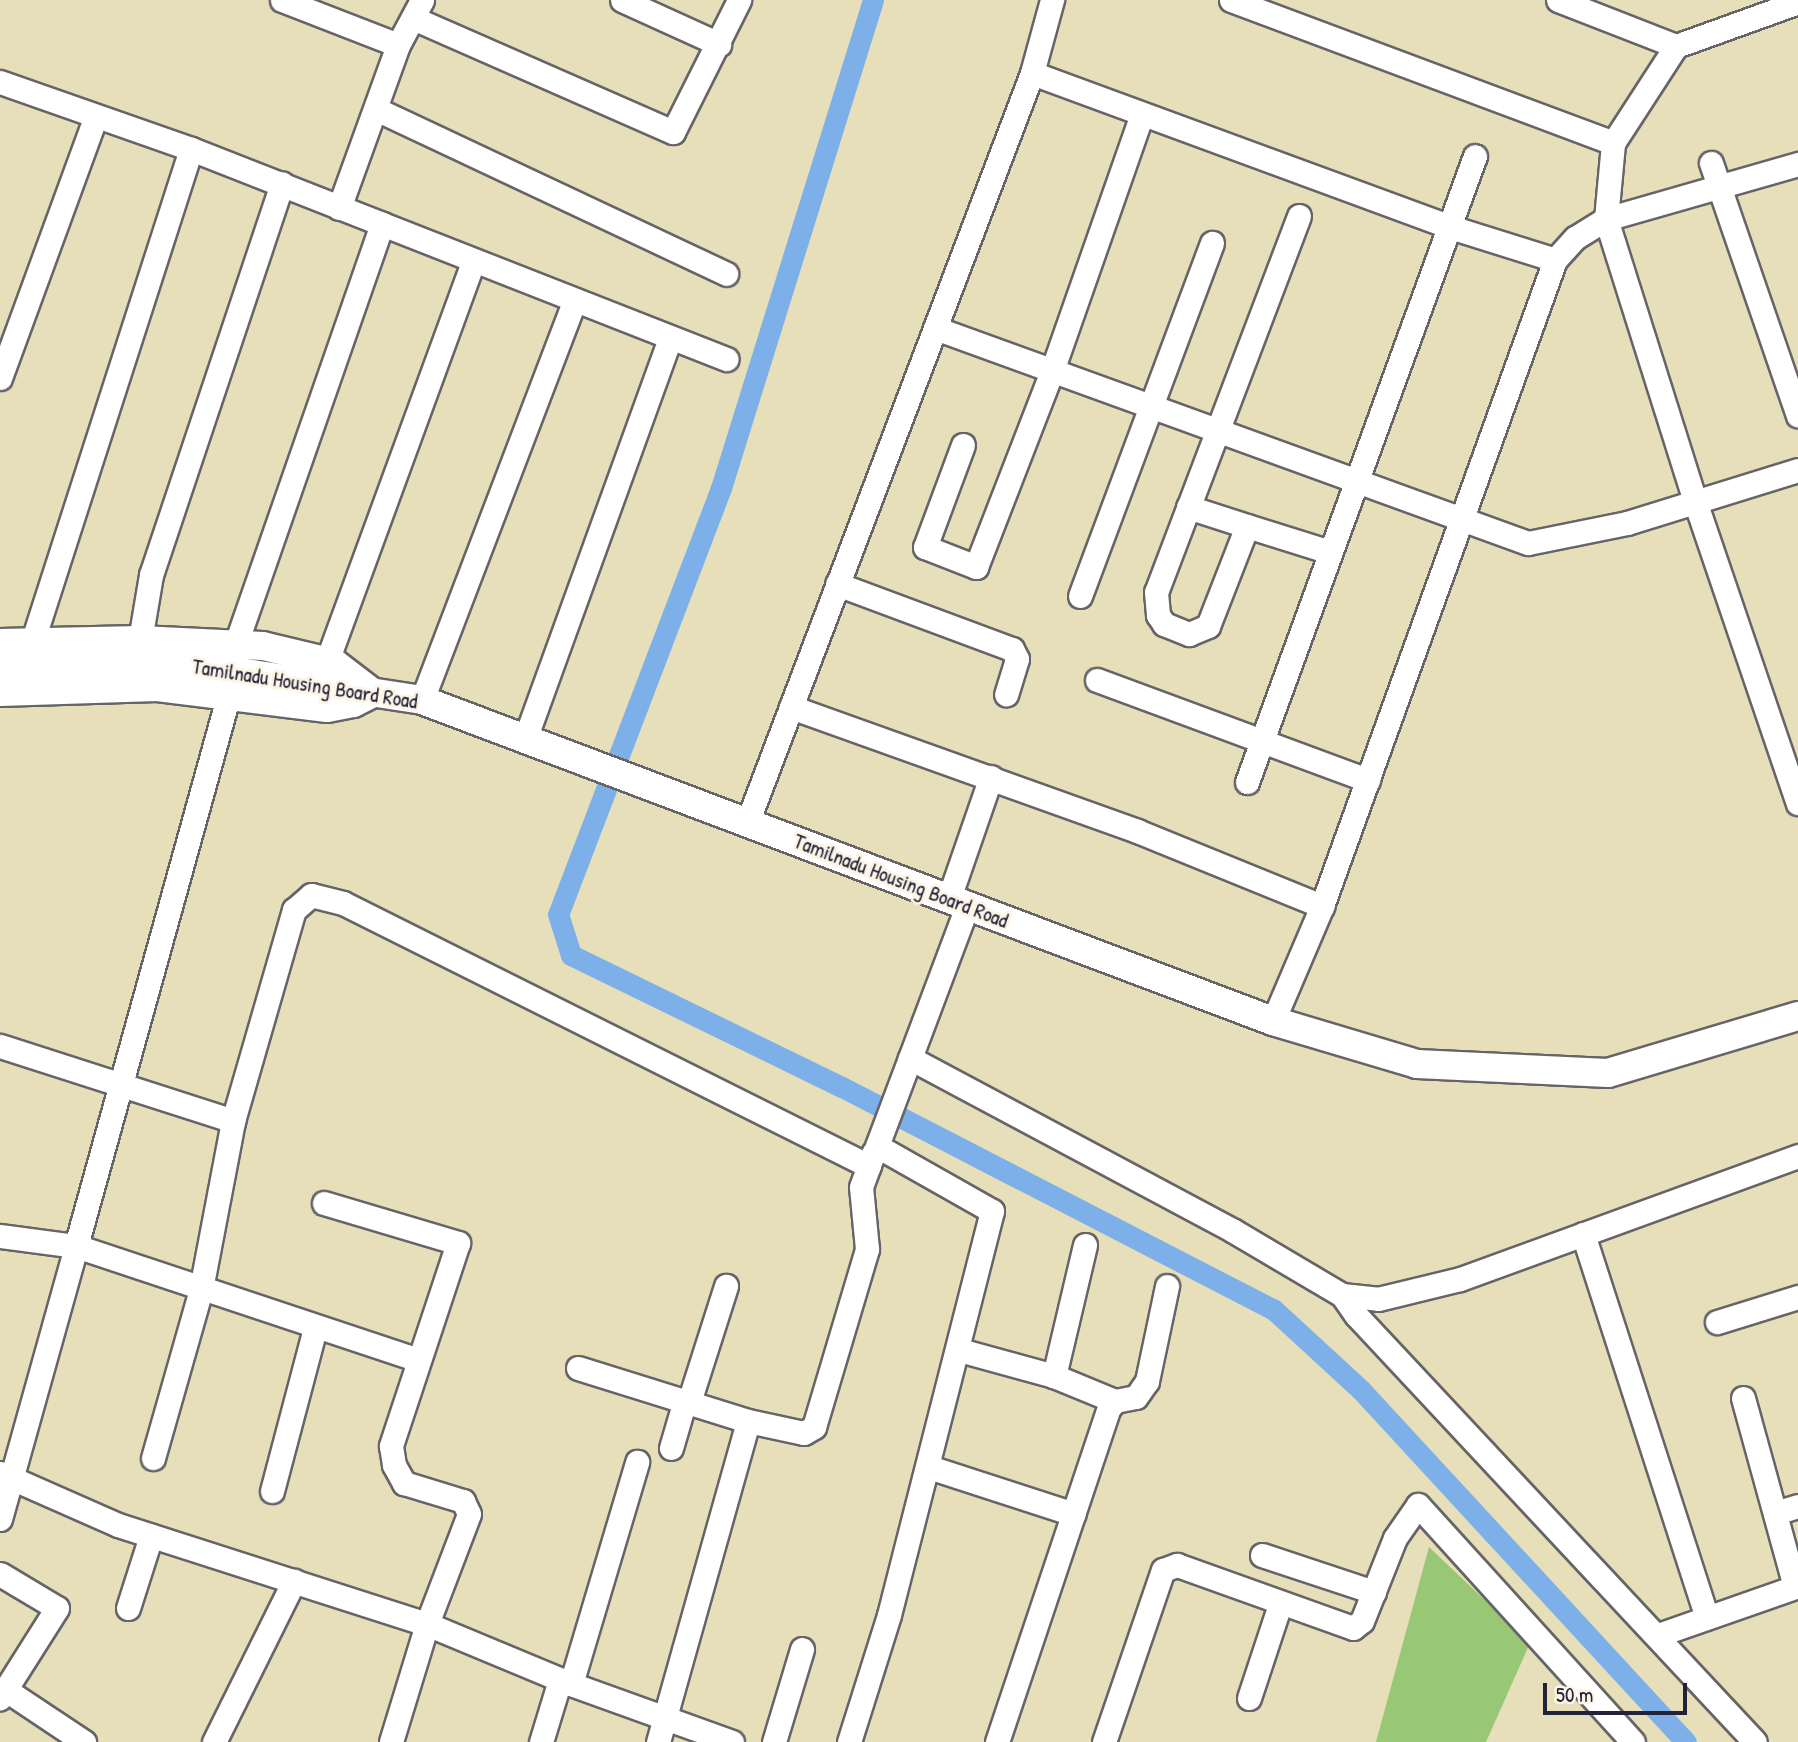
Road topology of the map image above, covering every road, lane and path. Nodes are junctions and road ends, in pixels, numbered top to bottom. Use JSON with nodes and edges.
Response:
{"nodes":[{"id":1,"x":282,"y":0,"type":"edge"},
{"id":2,"x":622,"y":0,"type":"edge"},
{"id":3,"x":739,"y":0,"type":"edge"},
{"id":4,"x":1052,"y":0,"type":"edge"},
{"id":5,"x":1231,"y":0,"type":"edge"},
{"id":6,"x":1559,"y":0,"type":"edge"},
{"id":7,"x":1798,"y":2,"type":"edge"},
{"id":8,"x":418,"y":9,"type":"edge"},
{"id":9,"x":719,"y":44,"type":"junction"},
{"id":10,"x":398,"y":45,"type":"junction"},
{"id":11,"x":1676,"y":46,"type":"junction"},
{"id":12,"x":1032,"y":73,"type":"junction"},
{"id":13,"x":0,"y":82,"type":"edge"},
{"id":14,"x":376,"y":109,"type":"junction"},
{"id":15,"x":1142,"y":114,"type":"junction"},
{"id":16,"x":95,"y":118,"type":"junction"},
{"id":17,"x":1613,"y":142,"type":"junction"},
{"id":18,"x":191,"y":149,"type":"junction"},
{"id":19,"x":1475,"y":156,"type":"dead end"},
{"id":20,"x":1711,"y":163,"type":"dead end"},
{"id":21,"x":1798,"y":164,"type":"edge"},
{"id":22,"x":282,"y":183,"type":"junction"},
{"id":23,"x":1721,"y":189,"type":"junction"},
{"id":24,"x":339,"y":208,"type":"junction"},
{"id":25,"x":1299,"y":216,"type":"dead end"},
{"id":26,"x":1606,"y":219,"type":"junction"},
{"id":27,"x":382,"y":224,"type":"junction"},
{"id":28,"x":1450,"y":228,"type":"junction"},
{"id":29,"x":1212,"y":243,"type":"dead end"},
{"id":30,"x":1555,"y":260,"type":"junction"},
{"id":31,"x":473,"y":262,"type":"junction"},
{"id":32,"x":726,"y":274,"type":"dead end"},
{"id":33,"x":574,"y":301,"type":"junction"},
{"id":34,"x":935,"y":328,"type":"junction"},
{"id":35,"x":670,"y":338,"type":"junction"},
{"id":36,"x":726,"y":359,"type":"dead end"},
{"id":37,"x":1052,"y":371,"type":"junction"},
{"id":38,"x":0,"y":377,"type":"edge"},
{"id":39,"x":1153,"y":409,"type":"junction"},
{"id":40,"x":1798,"y":415,"type":"edge"},
{"id":41,"x":1217,"y":431,"type":"junction"},
{"id":42,"x":963,"y":446,"type":"dead end"},
{"id":43,"x":1798,"y":470,"type":"edge"},
{"id":44,"x":1356,"y":482,"type":"junction"},
{"id":45,"x":1696,"y":503,"type":"junction"},
{"id":46,"x":1188,"y":507,"type":"junction"},
{"id":47,"x":1462,"y":521,"type":"junction"},
{"id":48,"x":1247,"y":526,"type":"junction"},
{"id":49,"x":1330,"y":552,"type":"junction"},
{"id":50,"x":837,"y":584,"type":"junction"},
{"id":51,"x":1080,"y":596,"type":"dead end"},
{"id":52,"x":140,"y":640,"type":"junction"},
{"id":53,"x":0,"y":643,"type":"edge"},
{"id":54,"x":32,"y":643,"type":"junction"},
{"id":55,"x":236,"y":643,"type":"junction"},
{"id":56,"x":0,"y":667,"type":"edge"},
{"id":57,"x":323,"y":673,"type":"junction"},
{"id":58,"x":1097,"y":680,"type":"dead end"},
{"id":59,"x":0,"y":692,"type":"edge"},
{"id":60,"x":373,"y":693,"type":"junction"},
{"id":61,"x":229,"y":694,"type":"junction"},
{"id":62,"x":1006,"y":694,"type":"dead end"},
{"id":63,"x":422,"y":700,"type":"junction"},
{"id":64,"x":791,"y":707,"type":"junction"},
{"id":65,"x":525,"y":739,"type":"junction"},
{"id":66,"x":1260,"y":743,"type":"junction"},
{"id":67,"x":1789,"y":750,"type":"edge"},
{"id":68,"x":990,"y":777,"type":"junction"},
{"id":69,"x":1368,"y":780,"type":"junction"},
{"id":70,"x":1247,"y":782,"type":"dead end"},
{"id":71,"x":1798,"y":803,"type":"edge"},
{"id":72,"x":747,"y":823,"type":"junction"},
{"id":73,"x":958,"y":902,"type":"junction"},
{"id":74,"x":1322,"y":906,"type":"junction"},
{"id":75,"x":1798,"y":1016,"type":"edge"},
{"id":76,"x":1273,"y":1021,"type":"junction"},
{"id":77,"x":0,"y":1046,"type":"edge"},
{"id":78,"x":910,"y":1058,"type":"junction"},
{"id":79,"x":121,"y":1085,"type":"junction"},
{"id":80,"x":233,"y":1121,"type":"junction"},
{"id":81,"x":876,"y":1148,"type":"junction"},
{"id":82,"x":1798,"y":1156,"type":"edge"},
{"id":83,"x":324,"y":1203,"type":"dead end"},
{"id":84,"x":1583,"y":1234,"type":"junction"},
{"id":85,"x":0,"y":1236,"type":"edge"},
{"id":86,"x":1085,"y":1245,"type":"dead end"},
{"id":87,"x":76,"y":1247,"type":"junction"},
{"id":88,"x":726,"y":1286,"type":"dead end"},
{"id":89,"x":1167,"y":1286,"type":"dead end"},
{"id":90,"x":201,"y":1289,"type":"junction"},
{"id":91,"x":1342,"y":1295,"type":"junction"},
{"id":92,"x":1798,"y":1297,"type":"edge"},
{"id":93,"x":1717,"y":1322,"type":"dead end"},
{"id":94,"x":315,"y":1328,"type":"junction"},
{"id":95,"x":958,"y":1350,"type":"junction"},
{"id":96,"x":419,"y":1360,"type":"junction"},
{"id":97,"x":578,"y":1368,"type":"dead end"},
{"id":98,"x":1054,"y":1376,"type":"junction"},
{"id":99,"x":1743,"y":1398,"type":"dead end"},
{"id":100,"x":687,"y":1401,"type":"junction"},
{"id":101,"x":1115,"y":1401,"type":"junction"},
{"id":102,"x":748,"y":1421,"type":"junction"},
{"id":103,"x":671,"y":1448,"type":"dead end"},
{"id":104,"x":153,"y":1458,"type":"dead end"},
{"id":105,"x":637,"y":1462,"type":"dead end"},
{"id":106,"x":929,"y":1467,"type":"junction"},
{"id":107,"x":6,"y":1476,"type":"edge"},
{"id":108,"x":272,"y":1491,"type":"dead end"},
{"id":109,"x":1798,"y":1506,"type":"edge"},
{"id":110,"x":1774,"y":1513,"type":"junction"},
{"id":111,"x":1074,"y":1514,"type":"junction"},
{"id":112,"x":0,"y":1519,"type":"edge"},
{"id":113,"x":151,"y":1536,"type":"junction"},
{"id":114,"x":1262,"y":1555,"type":"dead end"},
{"id":115,"x":0,"y":1574,"type":"edge"},
{"id":116,"x":294,"y":1581,"type":"junction"},
{"id":117,"x":1797,"y":1587,"type":"edge"},
{"id":118,"x":1374,"y":1592,"type":"junction"},
{"id":119,"x":1280,"y":1604,"type":"junction"},
{"id":120,"x":128,"y":1608,"type":"dead end"},
{"id":121,"x":1707,"y":1617,"type":"junction"},
{"id":122,"x":427,"y":1624,"type":"junction"},
{"id":123,"x":1658,"y":1635,"type":"junction"},
{"id":124,"x":802,"y":1649,"type":"dead end"},
{"id":125,"x":566,"y":1682,"type":"junction"},
{"id":126,"x":3,"y":1694,"type":"edge"},
{"id":127,"x":1249,"y":1698,"type":"dead end"},
{"id":128,"x":666,"y":1715,"type":"junction"},
{"id":129,"x":84,"y":1742,"type":"edge"},
{"id":130,"x":214,"y":1742,"type":"edge"},
{"id":131,"x":391,"y":1742,"type":"edge"},
{"id":132,"x":541,"y":1742,"type":"edge"},
{"id":133,"x":658,"y":1742,"type":"edge"},
{"id":134,"x":732,"y":1742,"type":"edge"},
{"id":135,"x":774,"y":1742,"type":"edge"},
{"id":136,"x":849,"y":1742,"type":"edge"},
{"id":137,"x":997,"y":1742,"type":"edge"},
{"id":138,"x":1104,"y":1742,"type":"edge"},
{"id":139,"x":1633,"y":1742,"type":"edge"},
{"id":140,"x":1755,"y":1742,"type":"edge"}],
"edges":[{"from":1,"to":10,"type":"street"},
{"from":2,"to":9,"type":"street"},
{"from":3,"to":9,"type":"street"},
{"from":4,"to":12,"type":"street"},
{"from":5,"to":17,"type":"street"},
{"from":6,"to":11,"type":"street"},
{"from":7,"to":11,"type":"street"},
{"from":8,"to":9,"type":"street"},
{"from":8,"to":10,"type":"street"},
{"from":10,"to":14,"type":"street"},
{"from":11,"to":17,"type":"street"},
{"from":12,"to":15,"type":"street"},
{"from":12,"to":34,"type":"street"},
{"from":13,"to":16,"type":"street"},
{"from":14,"to":24,"type":"street"},
{"from":14,"to":32,"type":"street"},
{"from":15,"to":28,"type":"street"},
{"from":15,"to":37,"type":"street"},
{"from":16,"to":18,"type":"street"},
{"from":16,"to":38,"type":"street"},
{"from":17,"to":26,"type":"street"},
{"from":18,"to":22,"type":"street"},
{"from":18,"to":54,"type":"street"},
{"from":19,"to":28,"type":"street"},
{"from":20,"to":23,"type":"street"},
{"from":21,"to":23,"type":"street"},
{"from":22,"to":24,"type":"street"},
{"from":22,"to":52,"type":"street"},
{"from":23,"to":26,"type":"street"},
{"from":23,"to":40,"type":"street"},
{"from":24,"to":27,"type":"street"},
{"from":25,"to":41,"type":"street"},
{"from":26,"to":30,"type":"street"},
{"from":26,"to":45,"type":"street"},
{"from":27,"to":31,"type":"street"},
{"from":27,"to":55,"type":"street"},
{"from":28,"to":30,"type":"street"},
{"from":28,"to":44,"type":"street"},
{"from":29,"to":39,"type":"street"},
{"from":30,"to":47,"type":"street"},
{"from":31,"to":33,"type":"street"},
{"from":31,"to":57,"type":"street"},
{"from":33,"to":35,"type":"street"},
{"from":33,"to":63,"type":"street"},
{"from":34,"to":37,"type":"street"},
{"from":34,"to":50,"type":"street"},
{"from":35,"to":36,"type":"street"},
{"from":35,"to":65,"type":"street"},
{"from":37,"to":39,"type":"street"},
{"from":37,"to":42,"type":"street"},
{"from":39,"to":41,"type":"street"},
{"from":39,"to":51,"type":"street"},
{"from":41,"to":44,"type":"street"},
{"from":41,"to":46,"type":"street"},
{"from":43,"to":45,"type":"street"},
{"from":44,"to":47,"type":"street"},
{"from":44,"to":49,"type":"street"},
{"from":45,"to":47,"type":"street"},
{"from":45,"to":67,"type":"street"},
{"from":46,"to":48,"type":"street"},
{"from":46,"to":48,"type":"street"},
{"from":47,"to":69,"type":"street"},
{"from":48,"to":49,"type":"street"},
{"from":49,"to":66,"type":"street"},
{"from":50,"to":62,"type":"street"},
{"from":50,"to":64,"type":"street"},
{"from":52,"to":54,"type":"street"},
{"from":52,"to":55,"type":"street"},
{"from":53,"to":54,"type":"street"},
{"from":55,"to":57,"type":"street"},
{"from":56,"to":57,"type":"street","name":"Tamilnadu Housing Board Road"},
{"from":57,"to":60,"type":"street"},
{"from":58,"to":66,"type":"street"},
{"from":59,"to":61,"type":"street"},
{"from":60,"to":61,"type":"street"},
{"from":60,"to":63,"type":"street","name":"Tamilnadu Housing Board Road"},
{"from":61,"to":79,"type":"street"},
{"from":63,"to":65,"type":"street","name":"Tamilnadu Housing Board Road"},
{"from":64,"to":68,"type":"street"},
{"from":64,"to":72,"type":"street"},
{"from":65,"to":72,"type":"street","name":"Tamilnadu Housing Board Road"},
{"from":66,"to":69,"type":"street"},
{"from":66,"to":70,"type":"street"},
{"from":67,"to":71,"type":"street"},
{"from":68,"to":73,"type":"street"},
{"from":68,"to":74,"type":"street"},
{"from":69,"to":74,"type":"street"},
{"from":72,"to":73,"type":"street","name":"Tamilnadu Housing Board Road"},
{"from":73,"to":76,"type":"street","name":"Tamilnadu Housing Board Road"},
{"from":73,"to":78,"type":"street"},
{"from":74,"to":76,"type":"street"},
{"from":75,"to":76,"type":"street","name":"Tamilnadu Housing Board Road"},
{"from":77,"to":79,"type":"street"},
{"from":78,"to":81,"type":"street"},
{"from":78,"to":91,"type":"street"},
{"from":79,"to":80,"type":"street"},
{"from":79,"to":87,"type":"street"},
{"from":80,"to":81,"type":"street"},
{"from":80,"to":90,"type":"street"},
{"from":81,"to":95,"type":"street"},
{"from":81,"to":102,"type":"street"},
{"from":82,"to":84,"type":"street"},
{"from":83,"to":96,"type":"street"},
{"from":84,"to":91,"type":"street"},
{"from":84,"to":121,"type":"street"},
{"from":85,"to":87,"type":"street"},
{"from":86,"to":98,"type":"street"},
{"from":87,"to":90,"type":"street"},
{"from":87,"to":107,"type":"street"},
{"from":88,"to":100,"type":"street"},
{"from":89,"to":101,"type":"street"},
{"from":90,"to":94,"type":"street"},
{"from":90,"to":104,"type":"street"},
{"from":91,"to":123,"type":"street"},
{"from":92,"to":93,"type":"street"},
{"from":94,"to":96,"type":"street"},
{"from":94,"to":108,"type":"street"},
{"from":95,"to":98,"type":"street"},
{"from":95,"to":106,"type":"street"},
{"from":96,"to":122,"type":"street"},
{"from":97,"to":100,"type":"street"},
{"from":98,"to":101,"type":"street"},
{"from":99,"to":110,"type":"street"},
{"from":100,"to":102,"type":"street"},
{"from":100,"to":103,"type":"street"},
{"from":101,"to":111,"type":"street"},
{"from":102,"to":128,"type":"street"},
{"from":105,"to":125,"type":"street"},
{"from":106,"to":111,"type":"street"},
{"from":106,"to":136,"type":"street"},
{"from":107,"to":112,"type":"street"},
{"from":107,"to":113,"type":"street"},
{"from":109,"to":110,"type":"street"},
{"from":110,"to":117,"type":"street"},
{"from":111,"to":137,"type":"street"},
{"from":113,"to":116,"type":"street"},
{"from":113,"to":120,"type":"street"},
{"from":114,"to":118,"type":"street"},
{"from":115,"to":126,"type":"street"},
{"from":116,"to":122,"type":"street"},
{"from":116,"to":130,"type":"street"},
{"from":117,"to":121,"type":"street"},
{"from":118,"to":119,"type":"street"},
{"from":118,"to":139,"type":"street"},
{"from":119,"to":127,"type":"street"},
{"from":119,"to":138,"type":"street"},
{"from":121,"to":123,"type":"street"},
{"from":122,"to":125,"type":"street"},
{"from":122,"to":131,"type":"street"},
{"from":123,"to":140,"type":"street"},
{"from":124,"to":135,"type":"street"},
{"from":125,"to":128,"type":"street"},
{"from":125,"to":132,"type":"street"},
{"from":126,"to":129,"type":"street"},
{"from":128,"to":133,"type":"street"},
{"from":128,"to":134,"type":"street"}]}
